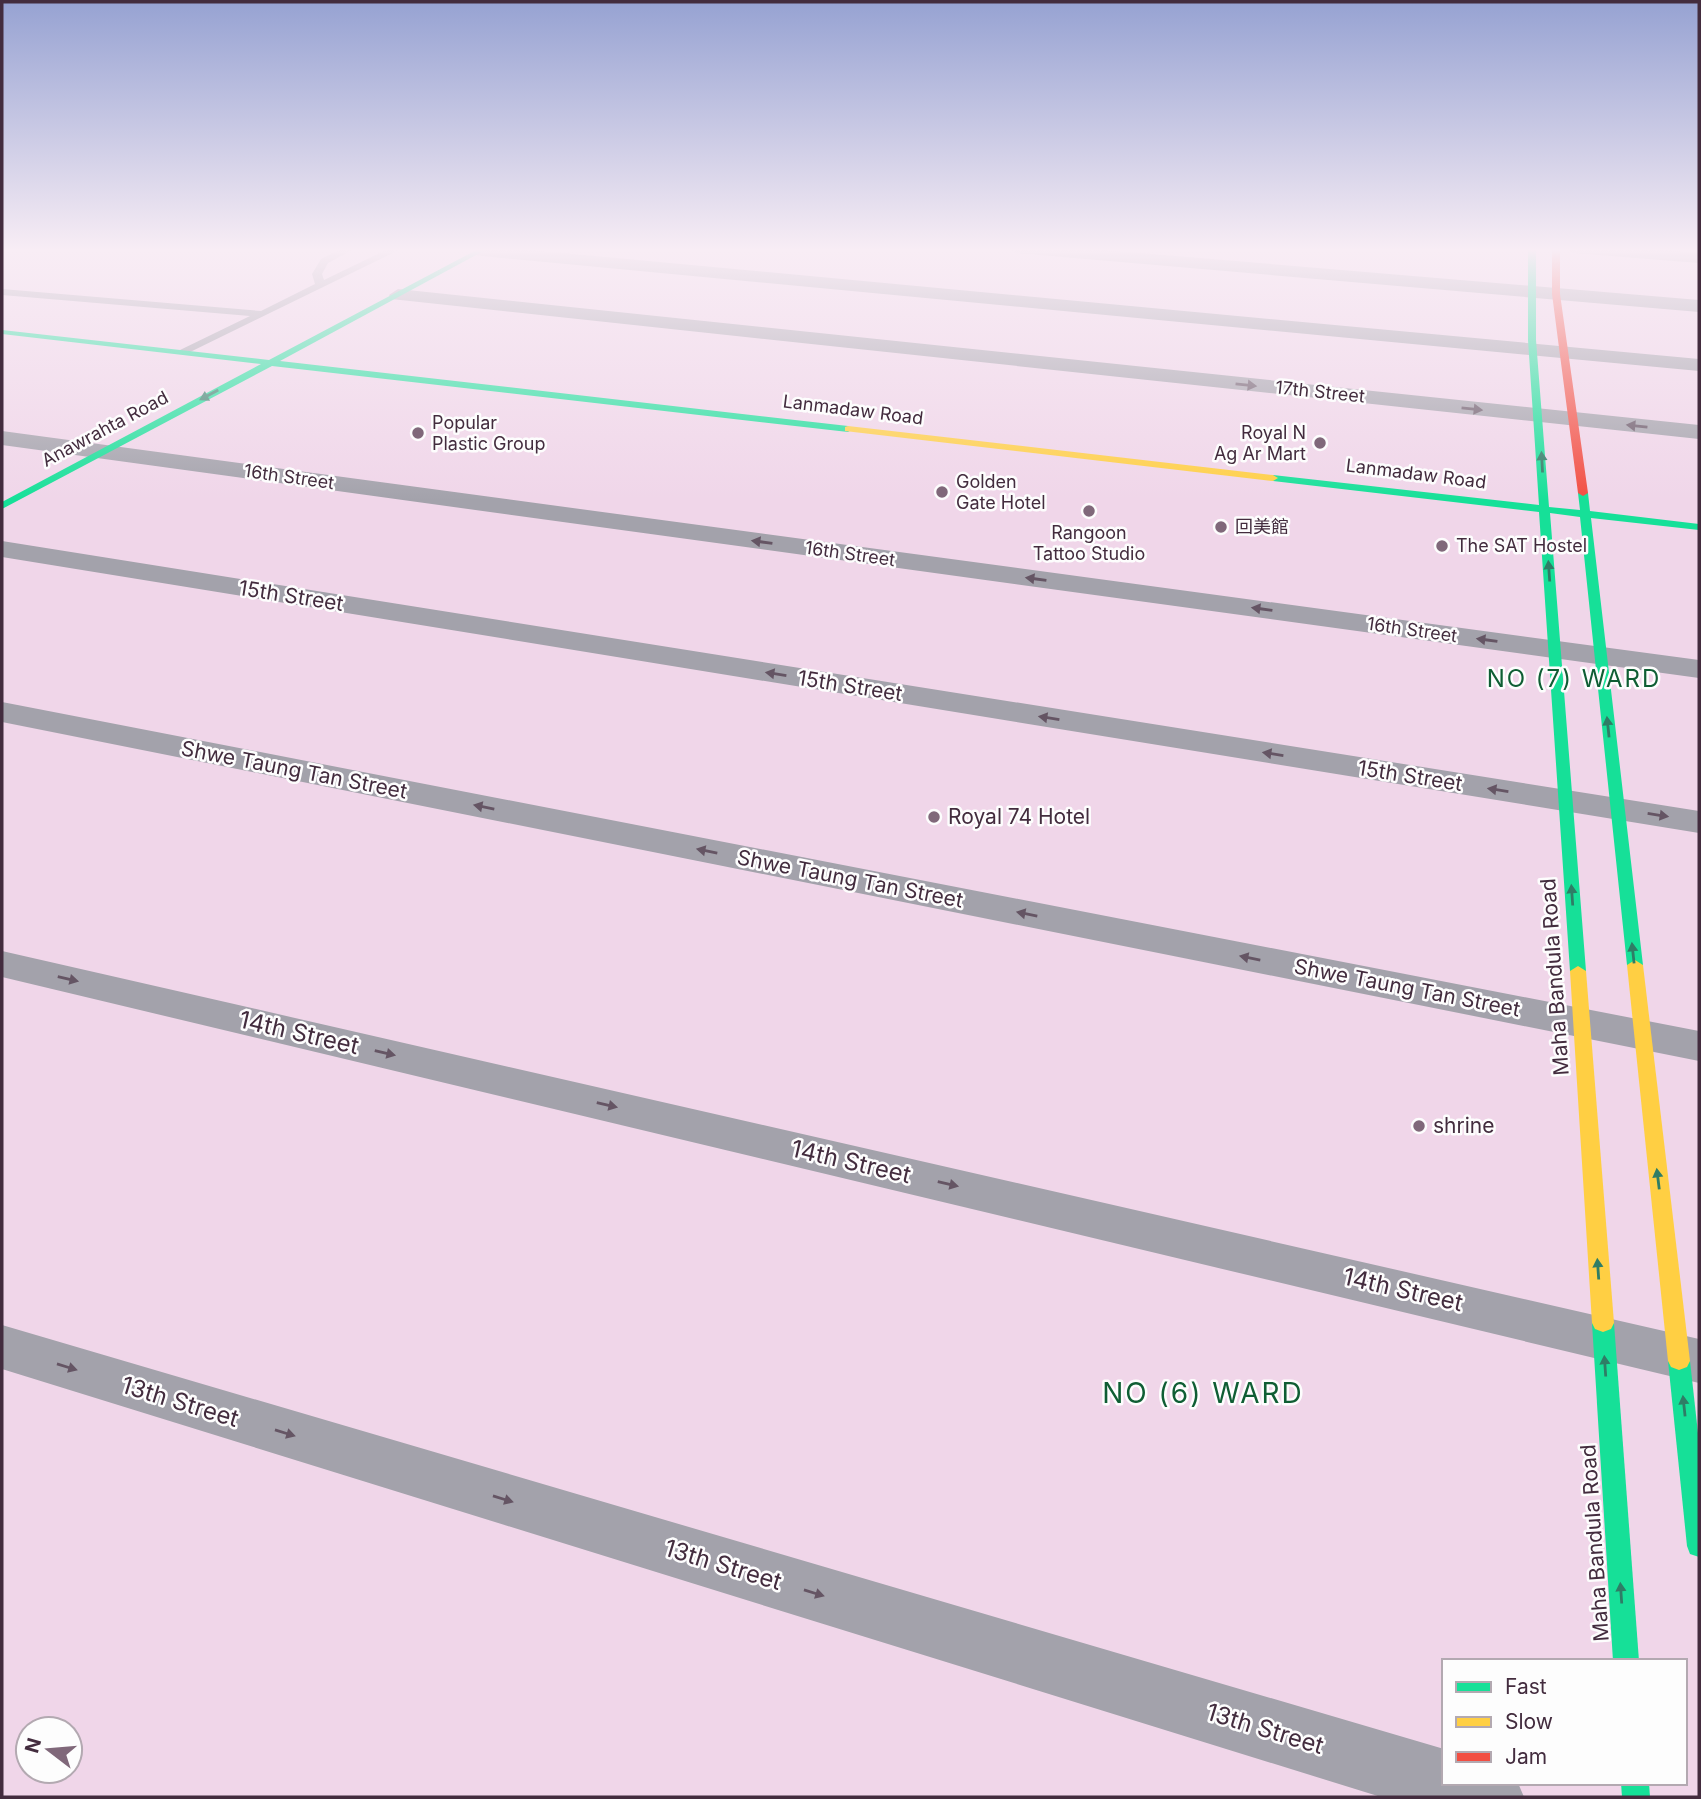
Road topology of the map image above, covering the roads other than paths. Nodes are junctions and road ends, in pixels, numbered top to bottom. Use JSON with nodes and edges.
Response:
{"nodes":[{"id":1,"x":2,"y":332,"type":"edge"},
{"id":2,"x":226,"y":332,"type":"edge"},
{"id":3,"x":328,"y":332,"type":"edge"},
{"id":4,"x":746,"y":332,"type":"edge"},
{"id":5,"x":1343,"y":332,"type":"edge"},
{"id":6,"x":1531,"y":332,"type":"edge"},
{"id":7,"x":1562,"y":332,"type":"edge"},
{"id":8,"x":1532,"y":350,"type":"junction"},
{"id":9,"x":184,"y":352,"type":"junction"},
{"id":10,"x":1566,"y":353,"type":"junction"},
{"id":11,"x":269,"y":363,"type":"junction"},
{"id":12,"x":1699,"y":365,"type":"edge"},
{"id":13,"x":1539,"y":416,"type":"junction"},
{"id":14,"x":1575,"y":419,"type":"junction"},
{"id":15,"x":1699,"y":432,"type":"edge"},
{"id":16,"x":2,"y":438,"type":"edge"},
{"id":17,"x":102,"y":452,"type":"junction"},
{"id":18,"x":2,"y":506,"type":"edge"},
{"id":19,"x":1545,"y":508,"type":"junction"},
{"id":20,"x":1584,"y":513,"type":"junction"},
{"id":21,"x":1699,"y":527,"type":"edge"},
{"id":22,"x":2,"y":549,"type":"edge"},
{"id":23,"x":1555,"y":649,"type":"junction"},
{"id":24,"x":1600,"y":655,"type":"junction"},
{"id":25,"x":1699,"y":669,"type":"edge"},
{"id":26,"x":2,"y":712,"type":"edge"},
{"id":27,"x":1565,"y":801,"type":"junction"},
{"id":28,"x":1617,"y":809,"type":"junction"},
{"id":29,"x":1699,"y":822,"type":"edge"},
{"id":30,"x":2,"y":964,"type":"edge"},
{"id":31,"x":1581,"y":1023,"type":"junction"},
{"id":32,"x":1642,"y":1034,"type":"junction"},
{"id":33,"x":1699,"y":1046,"type":"edge"},
{"id":34,"x":1603,"y":1337,"type":"junction"},
{"id":35,"x":2,"y":1347,"type":"edge"},
{"id":36,"x":1689,"y":1359,"type":"edge"},
{"id":37,"x":1699,"y":1546,"type":"edge"},
{"id":38,"x":1626,"y":1659,"type":"edge"},
{"id":39,"x":1442,"y":1782,"type":"edge"},
{"id":40,"x":1451,"y":1785,"type":"edge"},
{"id":41,"x":1490,"y":1797,"type":"edge"}],
"edges":[{"from":1,"to":9,"type":"main road","name":"Lanmadaw Road"},
{"from":2,"to":9,"type":"lane"},
{"from":3,"to":11,"type":"main road","name":"Anawrahta Road"},
{"from":4,"to":13,"type":"street","name":"17th Street","one_way":true},
{"from":5,"to":8,"type":"street"},
{"from":6,"to":8,"type":"main road","name":"Maha Bandula Road"},
{"from":7,"to":10,"type":"main road"},
{"from":8,"to":10,"type":"street"},
{"from":8,"to":13,"type":"main road","name":"Maha Bandula Road"},
{"from":9,"to":11,"type":"main road","name":"Lanmadaw Road"},
{"from":10,"to":12,"type":"street"},
{"from":10,"to":14,"type":"main road"},
{"from":11,"to":17,"type":"main road","name":"Anawrahta Road","one_way":true},
{"from":11,"to":19,"type":"main road","name":"Lanmadaw Road"},
{"from":13,"to":14,"type":"street","name":"17th Street"},
{"from":19,"to":13,"type":"main road","name":"Maha Bandula Road","one_way":true},
{"from":15,"to":14,"type":"street","name":"17th Street","one_way":true},
{"from":14,"to":20,"type":"main road"},
{"from":16,"to":17,"type":"street","name":"16th Street"},
{"from":17,"to":18,"type":"main road","name":"Anawrahta Road"},
{"from":23,"to":17,"type":"street","name":"16th Street","one_way":true},
{"from":19,"to":20,"type":"main road","name":"Lanmadaw Road"},
{"from":23,"to":19,"type":"main road","name":"Maha Bandula Road","one_way":true},
{"from":20,"to":21,"type":"main road","name":"Lanmadaw Road"},
{"from":20,"to":24,"type":"main road"},
{"from":27,"to":22,"type":"street","name":"15th Street","one_way":true},
{"from":23,"to":24,"type":"street","name":"16th Street"},
{"from":23,"to":27,"type":"main road","name":"Maha Bandula Road"},
{"from":24,"to":25,"type":"street","name":"16th Street"},
{"from":28,"to":24,"type":"main road","one_way":true},
{"from":31,"to":26,"type":"street","name":"Shwe Taung Tan Street","one_way":true},
{"from":27,"to":28,"type":"street","name":"15th Street"},
{"from":31,"to":27,"type":"main road","name":"Maha Bandula Road","one_way":true},
{"from":28,"to":29,"type":"street","name":"15th Street","one_way":true},
{"from":32,"to":28,"type":"main road","one_way":true},
{"from":30,"to":34,"type":"street","name":"14th Street","one_way":true},
{"from":31,"to":32,"type":"street","name":"Shwe Taung Tan Street"},
{"from":34,"to":31,"type":"main road","name":"Maha Bandula Road","one_way":true},
{"from":32,"to":33,"type":"street","name":"Shwe Taung Tan Street"},
{"from":36,"to":32,"type":"main road","one_way":true},
{"from":34,"to":36,"type":"street","name":"14th Street"},
{"from":38,"to":34,"type":"main road","name":"Maha Bandula Road","one_way":true},
{"from":35,"to":39,"type":"street","name":"13th Street","one_way":true},
{"from":37,"to":36,"type":"main road","one_way":true},
{"from":40,"to":41,"type":"street","name":"13th Street"}]}
